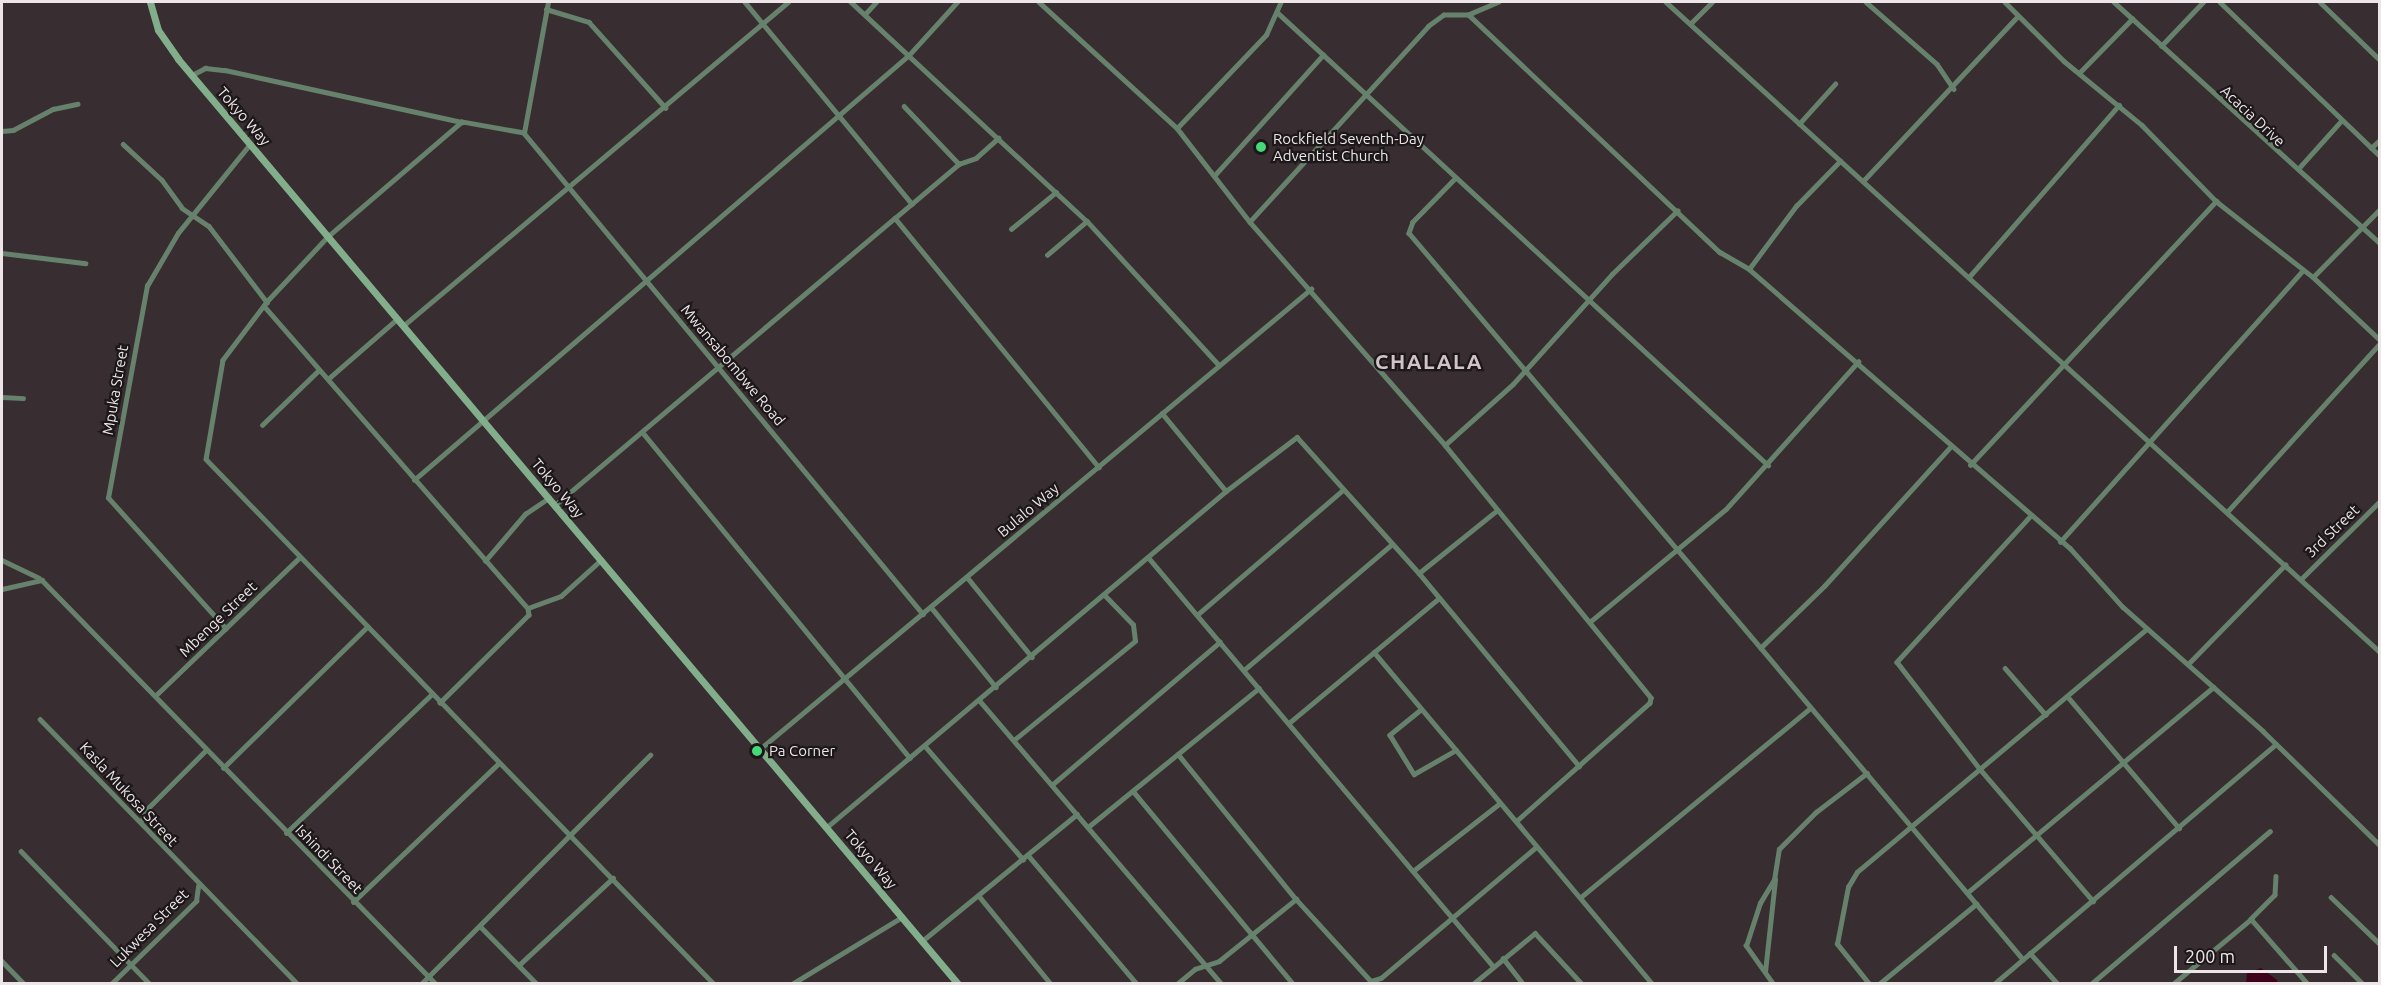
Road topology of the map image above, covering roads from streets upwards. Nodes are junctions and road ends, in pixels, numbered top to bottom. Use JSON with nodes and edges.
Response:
{"nodes":[{"id":1,"x":150,"y":2,"type":"edge"},
{"id":2,"x":548,"y":2,"type":"edge"},
{"id":3,"x":745,"y":2,"type":"edge"},
{"id":4,"x":788,"y":2,"type":"edge"},
{"id":5,"x":851,"y":2,"type":"edge"},
{"id":6,"x":876,"y":2,"type":"edge"},
{"id":7,"x":957,"y":2,"type":"edge"},
{"id":8,"x":1039,"y":2,"type":"edge"},
{"id":9,"x":1281,"y":2,"type":"edge"},
{"id":10,"x":1494,"y":2,"type":"edge"},
{"id":11,"x":1666,"y":2,"type":"edge"},
{"id":12,"x":1712,"y":2,"type":"edge"},
{"id":13,"x":1866,"y":2,"type":"edge"},
{"id":14,"x":2005,"y":2,"type":"edge"},
{"id":15,"x":2114,"y":2,"type":"edge"},
{"id":16,"x":2203,"y":2,"type":"edge"},
{"id":17,"x":2220,"y":2,"type":"edge"},
{"id":18,"x":2320,"y":2,"type":"edge"},
{"id":19,"x":546,"y":9,"type":"junction"},
{"id":20,"x":1278,"y":13,"type":"junction"},
{"id":21,"x":865,"y":14,"type":"junction"},
{"id":22,"x":1469,"y":15,"type":"junction"},
{"id":23,"x":2018,"y":16,"type":"junction"},
{"id":24,"x":2132,"y":19,"type":"junction"},
{"id":25,"x":764,"y":23,"type":"junction"},
{"id":26,"x":1690,"y":24,"type":"junction"},
{"id":27,"x":2160,"y":46,"type":"junction"},
{"id":28,"x":909,"y":55,"type":"junction"},
{"id":29,"x":1323,"y":55,"type":"junction"},
{"id":30,"x":2379,"y":60,"type":"edge"},
{"id":31,"x":2079,"y":73,"type":"junction"},
{"id":32,"x":192,"y":75,"type":"junction"},
{"id":33,"x":1835,"y":84,"type":"dead end"},
{"id":34,"x":1954,"y":89,"type":"junction"},
{"id":35,"x":1367,"y":96,"type":"junction"},
{"id":36,"x":77,"y":104,"type":"dead end"},
{"id":37,"x":2120,"y":105,"type":"junction"},
{"id":38,"x":904,"y":106,"type":"dead end"},
{"id":39,"x":666,"y":108,"type":"junction"},
{"id":40,"x":840,"y":115,"type":"junction"},
{"id":41,"x":2340,"y":121,"type":"junction"},
{"id":42,"x":462,"y":122,"type":"junction"},
{"id":43,"x":1798,"y":124,"type":"junction"},
{"id":44,"x":1177,"y":128,"type":"junction"},
{"id":45,"x":2,"y":131,"type":"edge"},
{"id":46,"x":524,"y":133,"type":"junction"},
{"id":47,"x":998,"y":138,"type":"junction"},
{"id":48,"x":2379,"y":140,"type":"edge"},
{"id":49,"x":123,"y":144,"type":"dead end"},
{"id":50,"x":250,"y":144,"type":"junction"},
{"id":51,"x":2371,"y":148,"type":"junction"},
{"id":52,"x":2379,"y":156,"type":"edge"},
{"id":53,"x":1840,"y":161,"type":"junction"},
{"id":54,"x":959,"y":164,"type":"junction"},
{"id":55,"x":2298,"y":169,"type":"junction"},
{"id":56,"x":1214,"y":176,"type":"junction"},
{"id":57,"x":1456,"y":178,"type":"junction"},
{"id":58,"x":1863,"y":181,"type":"junction"},
{"id":59,"x":569,"y":190,"type":"junction"},
{"id":60,"x":1056,"y":192,"type":"junction"},
{"id":61,"x":2216,"y":201,"type":"junction"},
{"id":62,"x":912,"y":204,"type":"junction"},
{"id":63,"x":2379,"y":208,"type":"edge"},
{"id":64,"x":1677,"y":211,"type":"junction"},
{"id":65,"x":194,"y":217,"type":"junction"},
{"id":66,"x":895,"y":218,"type":"junction"},
{"id":67,"x":1087,"y":221,"type":"junction"},
{"id":68,"x":1250,"y":222,"type":"junction"},
{"id":69,"x":2362,"y":227,"type":"junction"},
{"id":70,"x":1011,"y":230,"type":"dead end"},
{"id":71,"x":328,"y":237,"type":"junction"},
{"id":72,"x":2379,"y":243,"type":"edge"},
{"id":73,"x":2,"y":253,"type":"edge"},
{"id":74,"x":1047,"y":255,"type":"dead end"},
{"id":75,"x":85,"y":263,"type":"dead end"},
{"id":76,"x":1749,"y":269,"type":"junction"},
{"id":77,"x":2301,"y":272,"type":"junction"},
{"id":78,"x":1969,"y":276,"type":"junction"},
{"id":79,"x":2313,"y":277,"type":"junction"},
{"id":80,"x":645,"y":280,"type":"junction"},
{"id":81,"x":1311,"y":289,"type":"junction"},
{"id":82,"x":1590,"y":300,"type":"junction"},
{"id":83,"x":266,"y":304,"type":"junction"},
{"id":84,"x":397,"y":319,"type":"junction"},
{"id":85,"x":404,"y":326,"type":"junction"},
{"id":86,"x":2379,"y":341,"type":"edge"},
{"id":87,"x":1858,"y":362,"type":"junction"},
{"id":88,"x":2065,"y":363,"type":"junction"},
{"id":89,"x":1220,"y":365,"type":"junction"},
{"id":90,"x":721,"y":369,"type":"junction"},
{"id":91,"x":318,"y":371,"type":"junction"},
{"id":92,"x":1523,"y":372,"type":"junction"},
{"id":93,"x":328,"y":379,"type":"junction"},
{"id":94,"x":2,"y":397,"type":"edge"},
{"id":95,"x":22,"y":398,"type":"dead end"},
{"id":96,"x":1162,"y":413,"type":"junction"},
{"id":97,"x":483,"y":419,"type":"junction"},
{"id":98,"x":262,"y":425,"type":"dead end"},
{"id":99,"x":644,"y":434,"type":"junction"},
{"id":100,"x":2148,"y":440,"type":"junction"},
{"id":101,"x":1444,"y":445,"type":"junction"},
{"id":102,"x":1950,"y":448,"type":"junction"},
{"id":103,"x":1768,"y":465,"type":"junction"},
{"id":104,"x":1970,"y":465,"type":"junction"},
{"id":105,"x":1099,"y":467,"type":"junction"},
{"id":106,"x":414,"y":480,"type":"junction"},
{"id":107,"x":1343,"y":490,"type":"junction"},
{"id":108,"x":1226,"y":491,"type":"junction"},
{"id":109,"x":549,"y":498,"type":"junction"},
{"id":110,"x":2379,"y":501,"type":"edge"},
{"id":111,"x":555,"y":505,"type":"junction"},
{"id":112,"x":1496,"y":511,"type":"junction"},
{"id":113,"x":2227,"y":512,"type":"junction"},
{"id":114,"x":2030,"y":517,"type":"junction"},
{"id":115,"x":2060,"y":542,"type":"junction"},
{"id":116,"x":1391,"y":545,"type":"junction"},
{"id":117,"x":1678,"y":552,"type":"junction"},
{"id":118,"x":1148,"y":557,"type":"junction"},
{"id":119,"x":299,"y":558,"type":"junction"},
{"id":120,"x":2,"y":560,"type":"edge"},
{"id":121,"x":601,"y":560,"type":"junction"},
{"id":122,"x":485,"y":561,"type":"junction"},
{"id":123,"x":2285,"y":565,"type":"junction"},
{"id":124,"x":1419,"y":573,"type":"junction"},
{"id":125,"x":967,"y":577,"type":"junction"},
{"id":126,"x":39,"y":578,"type":"junction"},
{"id":127,"x":2301,"y":579,"type":"junction"},
{"id":128,"x":2,"y":589,"type":"edge"},
{"id":129,"x":1104,"y":595,"type":"junction"},
{"id":130,"x":1438,"y":598,"type":"junction"},
{"id":131,"x":931,"y":607,"type":"junction"},
{"id":132,"x":528,"y":609,"type":"junction"},
{"id":133,"x":923,"y":614,"type":"junction"},
{"id":134,"x":1197,"y":615,"type":"junction"},
{"id":135,"x":1591,"y":621,"type":"junction"},
{"id":136,"x":367,"y":627,"type":"junction"},
{"id":137,"x":226,"y":629,"type":"junction"},
{"id":138,"x":2147,"y":629,"type":"junction"},
{"id":139,"x":1220,"y":642,"type":"junction"},
{"id":140,"x":1761,"y":648,"type":"junction"},
{"id":141,"x":1374,"y":652,"type":"junction"},
{"id":142,"x":2379,"y":652,"type":"edge"},
{"id":143,"x":1032,"y":657,"type":"junction"},
{"id":144,"x":2188,"y":664,"type":"junction"},
{"id":145,"x":2005,"y":668,"type":"dead end"},
{"id":146,"x":1244,"y":670,"type":"junction"},
{"id":147,"x":844,"y":680,"type":"junction"},
{"id":148,"x":996,"y":687,"type":"junction"},
{"id":149,"x":2213,"y":687,"type":"junction"},
{"id":150,"x":1259,"y":688,"type":"junction"},
{"id":151,"x":432,"y":694,"type":"junction"},
{"id":152,"x":155,"y":696,"type":"junction"},
{"id":153,"x":2068,"y":697,"type":"junction"},
{"id":154,"x":980,"y":701,"type":"junction"},
{"id":155,"x":440,"y":703,"type":"junction"},
{"id":156,"x":1809,"y":709,"type":"junction"},
{"id":157,"x":1421,"y":710,"type":"junction"},
{"id":158,"x":2046,"y":715,"type":"junction"},
{"id":159,"x":40,"y":719,"type":"dead end"},
{"id":160,"x":1289,"y":723,"type":"junction"},
{"id":161,"x":1014,"y":740,"type":"junction"},
{"id":162,"x":2276,"y":744,"type":"junction"},
{"id":163,"x":925,"y":746,"type":"junction"},
{"id":164,"x":760,"y":749,"type":"junction"},
{"id":165,"x":206,"y":750,"type":"junction"},
{"id":166,"x":1456,"y":750,"type":"junction"},
{"id":167,"x":1178,"y":754,"type":"junction"},
{"id":168,"x":650,"y":755,"type":"dead end"},
{"id":169,"x":910,"y":758,"type":"junction"},
{"id":170,"x":498,"y":764,"type":"junction"},
{"id":171,"x":2123,"y":764,"type":"junction"},
{"id":172,"x":1579,"y":766,"type":"junction"},
{"id":173,"x":223,"y":768,"type":"junction"},
{"id":174,"x":1980,"y":769,"type":"junction"},
{"id":175,"x":1867,"y":773,"type":"junction"},
{"id":176,"x":1053,"y":783,"type":"junction"},
{"id":177,"x":1133,"y":791,"type":"junction"},
{"id":178,"x":1500,"y":803,"type":"junction"},
{"id":179,"x":1077,"y":814,"type":"junction"},
{"id":180,"x":142,"y":820,"type":"junction"},
{"id":181,"x":1517,"y":821,"type":"junction"},
{"id":182,"x":1914,"y":826,"type":"junction"},
{"id":183,"x":827,"y":827,"type":"junction"},
{"id":184,"x":1088,"y":827,"type":"junction"},
{"id":185,"x":2179,"y":828,"type":"junction"},
{"id":186,"x":2270,"y":831,"type":"dead end"},
{"id":187,"x":286,"y":833,"type":"junction"},
{"id":188,"x":2038,"y":835,"type":"junction"},
{"id":189,"x":567,"y":836,"type":"junction"},
{"id":190,"x":2379,"y":846,"type":"edge"},
{"id":191,"x":1535,"y":848,"type":"junction"},
{"id":192,"x":21,"y":851,"type":"dead end"},
{"id":193,"x":1026,"y":857,"type":"junction"},
{"id":194,"x":1413,"y":871,"type":"junction"},
{"id":195,"x":2276,"y":876,"type":"dead end"},
{"id":196,"x":1775,"y":877,"type":"junction"},
{"id":197,"x":613,"y":878,"type":"junction"},
{"id":198,"x":198,"y":886,"type":"junction"},
{"id":199,"x":1968,"y":893,"type":"junction"},
{"id":200,"x":979,"y":896,"type":"junction"},
{"id":201,"x":1581,"y":897,"type":"junction"},
{"id":202,"x":2331,"y":897,"type":"dead end"},
{"id":203,"x":1296,"y":899,"type":"junction"},
{"id":204,"x":2093,"y":901,"type":"junction"},
{"id":205,"x":353,"y":902,"type":"junction"},
{"id":206,"x":1976,"y":903,"type":"junction"},
{"id":207,"x":1450,"y":916,"type":"junction"},
{"id":208,"x":903,"y":917,"type":"junction"},
{"id":209,"x":2251,"y":919,"type":"junction"},
{"id":210,"x":480,"y":926,"type":"junction"},
{"id":211,"x":1252,"y":935,"type":"junction"},
{"id":212,"x":922,"y":940,"type":"junction"},
{"id":213,"x":2379,"y":944,"type":"edge"},
{"id":214,"x":2030,"y":954,"type":"junction"},
{"id":215,"x":2334,"y":955,"type":"dead end"},
{"id":216,"x":1503,"y":958,"type":"junction"},
{"id":217,"x":2023,"y":959,"type":"junction"},
{"id":218,"x":2,"y":961,"type":"edge"},
{"id":219,"x":131,"y":964,"type":"junction"},
{"id":220,"x":519,"y":965,"type":"junction"},
{"id":221,"x":1208,"y":966,"type":"junction"},
{"id":222,"x":1493,"y":966,"type":"junction"},
{"id":223,"x":1765,"y":972,"type":"junction"},
{"id":224,"x":429,"y":976,"type":"junction"},
{"id":225,"x":713,"y":983,"type":"edge"},
{"id":226,"x":24,"y":984,"type":"edge"},
{"id":227,"x":111,"y":984,"type":"edge"},
{"id":228,"x":150,"y":984,"type":"edge"},
{"id":229,"x":298,"y":984,"type":"edge"},
{"id":230,"x":422,"y":984,"type":"edge"},
{"id":231,"x":436,"y":984,"type":"edge"},
{"id":232,"x":537,"y":984,"type":"edge"},
{"id":233,"x":792,"y":984,"type":"edge"},
{"id":234,"x":958,"y":984,"type":"edge"},
{"id":235,"x":1051,"y":984,"type":"edge"},
{"id":236,"x":1137,"y":984,"type":"edge"},
{"id":237,"x":1177,"y":984,"type":"edge"},
{"id":238,"x":1222,"y":984,"type":"edge"},
{"id":239,"x":1293,"y":984,"type":"edge"},
{"id":240,"x":1473,"y":984,"type":"edge"},
{"id":241,"x":1523,"y":984,"type":"edge"},
{"id":242,"x":1582,"y":984,"type":"edge"},
{"id":243,"x":1653,"y":984,"type":"edge"},
{"id":244,"x":1773,"y":984,"type":"edge"},
{"id":245,"x":1869,"y":984,"type":"edge"},
{"id":246,"x":1880,"y":984,"type":"edge"},
{"id":247,"x":1994,"y":984,"type":"edge"},
{"id":248,"x":2058,"y":984,"type":"edge"},
{"id":249,"x":2091,"y":984,"type":"edge"},
{"id":250,"x":2173,"y":984,"type":"edge"},
{"id":251,"x":2308,"y":984,"type":"edge"},
{"id":252,"x":2363,"y":984,"type":"edge"}],
"edges":[{"from":1,"to":32,"type":"street","name":"Tokyo Way"},
{"from":2,"to":19,"type":"street"},
{"from":3,"to":25,"type":"street"},
{"from":4,"to":25,"type":"street"},
{"from":5,"to":21,"type":"street"},
{"from":6,"to":21,"type":"street"},
{"from":7,"to":28,"type":"street"},
{"from":8,"to":44,"type":"street"},
{"from":9,"to":20,"type":"street"},
{"from":10,"to":22,"type":"street"},
{"from":11,"to":26,"type":"street"},
{"from":12,"to":26,"type":"street"},
{"from":13,"to":34,"type":"street"},
{"from":14,"to":23,"type":"street"},
{"from":15,"to":24,"type":"street","name":"Acacia Drive"},
{"from":16,"to":27,"type":"street"},
{"from":17,"to":41,"type":"street"},
{"from":18,"to":30,"type":"street"},
{"from":19,"to":39,"type":"street"},
{"from":19,"to":46,"type":"street"},
{"from":20,"to":29,"type":"street"},
{"from":20,"to":44,"type":"street"},
{"from":21,"to":28,"type":"street"},
{"from":22,"to":35,"type":"street"},
{"from":22,"to":64,"type":"street"},
{"from":23,"to":31,"type":"street"},
{"from":23,"to":34,"type":"street"},
{"from":24,"to":27,"type":"street","name":"Acacia Drive"},
{"from":24,"to":31,"type":"street"},
{"from":25,"to":39,"type":"street"},
{"from":25,"to":40,"type":"street"},
{"from":26,"to":43,"type":"street"},
{"from":27,"to":55,"type":"street","name":"Acacia Drive"},
{"from":28,"to":40,"type":"street"},
{"from":28,"to":47,"type":"street"},
{"from":29,"to":35,"type":"street"},
{"from":29,"to":56,"type":"street"},
{"from":31,"to":37,"type":"street"},
{"from":32,"to":42,"type":"street"},
{"from":32,"to":50,"type":"street","name":"Tokyo Way"},
{"from":33,"to":43,"type":"street"},
{"from":34,"to":58,"type":"street"},
{"from":35,"to":57,"type":"street"},
{"from":35,"to":68,"type":"street"},
{"from":36,"to":45,"type":"street"},
{"from":37,"to":61,"type":"street"},
{"from":37,"to":78,"type":"street"},
{"from":38,"to":54,"type":"street"},
{"from":39,"to":59,"type":"street"},
{"from":40,"to":62,"type":"street"},
{"from":40,"to":80,"type":"street"},
{"from":41,"to":51,"type":"street"},
{"from":41,"to":55,"type":"street"},
{"from":42,"to":46,"type":"street"},
{"from":42,"to":71,"type":"street"},
{"from":43,"to":53,"type":"street"},
{"from":44,"to":56,"type":"street"},
{"from":46,"to":59,"type":"street","name":"Mwansabombwe Road"},
{"from":47,"to":54,"type":"street"},
{"from":47,"to":60,"type":"street"},
{"from":48,"to":51,"type":"street"},
{"from":49,"to":65,"type":"street"},
{"from":50,"to":65,"type":"street","name":"Mpuka Street"},
{"from":50,"to":71,"type":"street","name":"Tokyo Way"},
{"from":51,"to":52,"type":"street"},
{"from":53,"to":58,"type":"street"},
{"from":53,"to":76,"type":"street"},
{"from":54,"to":62,"type":"street"},
{"from":55,"to":69,"type":"street","name":"Acacia Drive"},
{"from":56,"to":68,"type":"street"},
{"from":57,"to":82,"type":"street"},
{"from":57,"to":92,"type":"street"},
{"from":58,"to":78,"type":"street"},
{"from":59,"to":80,"type":"street","name":"Mwansabombwe Road"},
{"from":59,"to":85,"type":"street"},
{"from":60,"to":67,"type":"street"},
{"from":60,"to":70,"type":"street"},
{"from":61,"to":77,"type":"street"},
{"from":61,"to":88,"type":"street"},
{"from":62,"to":66,"type":"street"},
{"from":63,"to":69,"type":"street"},
{"from":64,"to":76,"type":"street"},
{"from":64,"to":82,"type":"street"},
{"from":65,"to":83,"type":"street"},
{"from":65,"to":137,"type":"street","name":"Mpuka Street"},
{"from":66,"to":90,"type":"street"},
{"from":66,"to":105,"type":"street"},
{"from":67,"to":74,"type":"street"},
{"from":67,"to":89,"type":"street"},
{"from":68,"to":81,"type":"street"},
{"from":69,"to":72,"type":"street","name":"Acacia Drive"},
{"from":69,"to":79,"type":"street"},
{"from":71,"to":83,"type":"street"},
{"from":71,"to":84,"type":"street","name":"Tokyo Way"},
{"from":73,"to":75,"type":"street"},
{"from":76,"to":87,"type":"street"},
{"from":77,"to":79,"type":"street"},
{"from":77,"to":100,"type":"street"},
{"from":78,"to":88,"type":"street"},
{"from":79,"to":86,"type":"street"},
{"from":80,"to":90,"type":"street","name":"Mwansabombwe Road"},
{"from":80,"to":97,"type":"street"},
{"from":81,"to":89,"type":"street","name":"Bulalo Way"},
{"from":81,"to":101,"type":"street"},
{"from":82,"to":92,"type":"street"},
{"from":82,"to":103,"type":"street"},
{"from":83,"to":91,"type":"street"},
{"from":83,"to":119,"type":"street"},
{"from":84,"to":85,"type":"street","name":"Tokyo Way"},
{"from":84,"to":93,"type":"street"},
{"from":85,"to":97,"type":"street","name":"Tokyo Way"},
{"from":86,"to":113,"type":"street"},
{"from":87,"to":102,"type":"street"},
{"from":87,"to":103,"type":"street"},
{"from":88,"to":100,"type":"street"},
{"from":88,"to":104,"type":"street"},
{"from":89,"to":96,"type":"street","name":"Bulalo Way"},
{"from":90,"to":99,"type":"street"},
{"from":90,"to":133,"type":"street","name":"Mwansabombwe Road"},
{"from":91,"to":93,"type":"street"},
{"from":91,"to":98,"type":"street"},
{"from":92,"to":101,"type":"street"},
{"from":92,"to":117,"type":"street"},
{"from":93,"to":106,"type":"street"},
{"from":94,"to":95,"type":"street"},
{"from":96,"to":105,"type":"street","name":"Bulalo Way"},
{"from":96,"to":108,"type":"street"},
{"from":97,"to":106,"type":"street"},
{"from":97,"to":109,"type":"street","name":"Tokyo Way"},
{"from":99,"to":111,"type":"street"},
{"from":99,"to":147,"type":"street"},
{"from":100,"to":113,"type":"street"},
{"from":100,"to":115,"type":"street"},
{"from":101,"to":112,"type":"street"},
{"from":102,"to":104,"type":"street"},
{"from":102,"to":140,"type":"street"},
{"from":103,"to":117,"type":"street"},
{"from":104,"to":114,"type":"street"},
{"from":105,"to":125,"type":"street","name":"Bulalo Way"},
{"from":106,"to":122,"type":"street"},
{"from":107,"to":108,"type":"street"},
{"from":107,"to":116,"type":"street"},
{"from":107,"to":134,"type":"street"},
{"from":108,"to":118,"type":"street"},
{"from":109,"to":111,"type":"street","name":"Tokyo Way"},
{"from":109,"to":122,"type":"street"},
{"from":110,"to":127,"type":"street","name":"3rd Street"},
{"from":111,"to":121,"type":"street","name":"Tokyo Way"},
{"from":112,"to":124,"type":"street"},
{"from":112,"to":135,"type":"street"},
{"from":113,"to":123,"type":"street"},
{"from":114,"to":115,"type":"street"},
{"from":114,"to":174,"type":"street"},
{"from":115,"to":138,"type":"street"},
{"from":116,"to":124,"type":"street"},
{"from":116,"to":146,"type":"street"},
{"from":117,"to":135,"type":"street"},
{"from":117,"to":140,"type":"street"},
{"from":118,"to":129,"type":"street"},
{"from":118,"to":134,"type":"street"},
{"from":119,"to":136,"type":"street"},
{"from":119,"to":137,"type":"street","name":"Mbenge Street"},
{"from":120,"to":126,"type":"street","name":"Ishindi Street"},
{"from":121,"to":132,"type":"street"},
{"from":121,"to":164,"type":"street","name":"Tokyo Way"},
{"from":122,"to":132,"type":"street"},
{"from":123,"to":127,"type":"street"},
{"from":123,"to":144,"type":"street"},
{"from":124,"to":130,"type":"street"},
{"from":125,"to":131,"type":"street","name":"Bulalo Way"},
{"from":125,"to":143,"type":"street"},
{"from":126,"to":128,"type":"street"},
{"from":126,"to":152,"type":"street","name":"Ishindi Street"},
{"from":127,"to":142,"type":"street"},
{"from":129,"to":143,"type":"street"},
{"from":129,"to":161,"type":"street"},
{"from":130,"to":141,"type":"street"},
{"from":130,"to":172,"type":"street"},
{"from":131,"to":133,"type":"street","name":"Bulalo Way"},
{"from":131,"to":148,"type":"street"},
{"from":132,"to":155,"type":"street"},
{"from":133,"to":147,"type":"street","name":"Bulalo Way"},
{"from":134,"to":139,"type":"street"},
{"from":135,"to":172,"type":"street"},
{"from":136,"to":151,"type":"street"},
{"from":136,"to":173,"type":"street"},
{"from":137,"to":152,"type":"street","name":"Mbenge Street"},
{"from":138,"to":144,"type":"street"},
{"from":138,"to":153,"type":"street"},
{"from":139,"to":146,"type":"street"},
{"from":139,"to":176,"type":"street"},
{"from":140,"to":156,"type":"street"},
{"from":141,"to":157,"type":"street"},
{"from":141,"to":160,"type":"street"},
{"from":143,"to":148,"type":"street"},
{"from":144,"to":149,"type":"street"},
{"from":145,"to":158,"type":"street"},
{"from":146,"to":150,"type":"street"},
{"from":147,"to":164,"type":"street","name":"Bulalo Way"},
{"from":147,"to":169,"type":"street"},
{"from":148,"to":154,"type":"street"},
{"from":149,"to":162,"type":"street"},
{"from":149,"to":171,"type":"street"},
{"from":150,"to":160,"type":"street"},
{"from":150,"to":167,"type":"street"},
{"from":151,"to":155,"type":"street"},
{"from":151,"to":187,"type":"street"},
{"from":152,"to":165,"type":"street","name":"Ishindi Street"},
{"from":153,"to":158,"type":"street"},
{"from":153,"to":171,"type":"street"},
{"from":154,"to":161,"type":"street"},
{"from":154,"to":163,"type":"street"},
{"from":155,"to":170,"type":"street"},
{"from":156,"to":175,"type":"street"},
{"from":156,"to":201,"type":"street"},
{"from":157,"to":166,"type":"street"},
{"from":157,"to":166,"type":"street"},
{"from":158,"to":174,"type":"street"},
{"from":159,"to":180,"type":"street","name":"Kasla Mukosa Street"},
{"from":160,"to":194,"type":"street"},
{"from":161,"to":176,"type":"street"},
{"from":162,"to":185,"type":"street"},
{"from":162,"to":190,"type":"street"},
{"from":163,"to":169,"type":"street"},
{"from":163,"to":193,"type":"street"},
{"from":164,"to":183,"type":"street","name":"Tokyo Way"},
{"from":165,"to":173,"type":"street","name":"Ishindi Street"},
{"from":165,"to":180,"type":"street"},
{"from":166,"to":178,"type":"street"},
{"from":167,"to":177,"type":"street"},
{"from":167,"to":203,"type":"street"},
{"from":168,"to":189,"type":"street"},
{"from":169,"to":183,"type":"street"},
{"from":170,"to":189,"type":"street"},
{"from":170,"to":205,"type":"street"},
{"from":171,"to":185,"type":"street"},
{"from":171,"to":188,"type":"street"},
{"from":172,"to":181,"type":"street"},
{"from":173,"to":187,"type":"street","name":"Ishindi Street"},
{"from":174,"to":182,"type":"street"},
{"from":174,"to":188,"type":"street"},
{"from":175,"to":182,"type":"street"},
{"from":175,"to":196,"type":"street"},
{"from":176,"to":179,"type":"street"},
{"from":177,"to":184,"type":"street"},
{"from":177,"to":211,"type":"street"},
{"from":178,"to":181,"type":"street"},
{"from":178,"to":194,"type":"street"},
{"from":179,"to":184,"type":"street"},
{"from":179,"to":193,"type":"street"},
{"from":180,"to":198,"type":"street","name":"Kasla Mukosa Street"},
{"from":181,"to":191,"type":"street"},
{"from":182,"to":199,"type":"street"},
{"from":182,"to":245,"type":"street"},
{"from":183,"to":208,"type":"street","name":"Tokyo Way"},
{"from":184,"to":221,"type":"street"},
{"from":185,"to":204,"type":"street"},
{"from":186,"to":249,"type":"street"},
{"from":187,"to":205,"type":"street","name":"Ishindi Street"},
{"from":188,"to":199,"type":"street"},
{"from":188,"to":204,"type":"street"},
{"from":189,"to":197,"type":"street"},
{"from":189,"to":210,"type":"street"},
{"from":191,"to":201,"type":"street"},
{"from":191,"to":207,"type":"street"},
{"from":192,"to":219,"type":"street"},
{"from":193,"to":200,"type":"street"},
{"from":193,"to":236,"type":"street"},
{"from":194,"to":207,"type":"street"},
{"from":195,"to":209,"type":"street"},
{"from":196,"to":223,"type":"street"},
{"from":196,"to":223,"type":"street"},
{"from":197,"to":220,"type":"street"},
{"from":197,"to":225,"type":"street"},
{"from":198,"to":219,"type":"street","name":"Lukwesa Street"},
{"from":198,"to":229,"type":"street","name":"Kasla Mukosa Street"},
{"from":199,"to":206,"type":"street"},
{"from":200,"to":212,"type":"street"},
{"from":200,"to":235,"type":"street"},
{"from":201,"to":243,"type":"street"},
{"from":202,"to":213,"type":"street"},
{"from":203,"to":207,"type":"street"},
{"from":203,"to":211,"type":"street"},
{"from":204,"to":214,"type":"street"},
{"from":205,"to":224,"type":"street","name":"Ishindi Street"},
{"from":206,"to":217,"type":"street"},
{"from":206,"to":246,"type":"street"},
{"from":207,"to":222,"type":"street"},
{"from":208,"to":212,"type":"street","name":"Tokyo Way"},
{"from":208,"to":233,"type":"street"},
{"from":209,"to":250,"type":"street"},
{"from":209,"to":251,"type":"street"},
{"from":210,"to":220,"type":"street"},
{"from":210,"to":224,"type":"street"},
{"from":211,"to":221,"type":"street"},
{"from":211,"to":239,"type":"street"},
{"from":212,"to":234,"type":"street","name":"Tokyo Way"},
{"from":214,"to":217,"type":"street"},
{"from":214,"to":248,"type":"street"},
{"from":215,"to":252,"type":"street"},
{"from":216,"to":222,"type":"street"},
{"from":216,"to":241,"type":"street"},
{"from":216,"to":242,"type":"street"},
{"from":217,"to":247,"type":"street"},
{"from":218,"to":226,"type":"street"},
{"from":219,"to":227,"type":"street","name":"Lukwesa Street"},
{"from":219,"to":228,"type":"street"},
{"from":220,"to":232,"type":"street"},
{"from":221,"to":237,"type":"street"},
{"from":221,"to":238,"type":"street"},
{"from":222,"to":240,"type":"street"},
{"from":223,"to":244,"type":"street"},
{"from":224,"to":230,"type":"street"},
{"from":224,"to":231,"type":"street","name":"Ishindi Street"}]}
